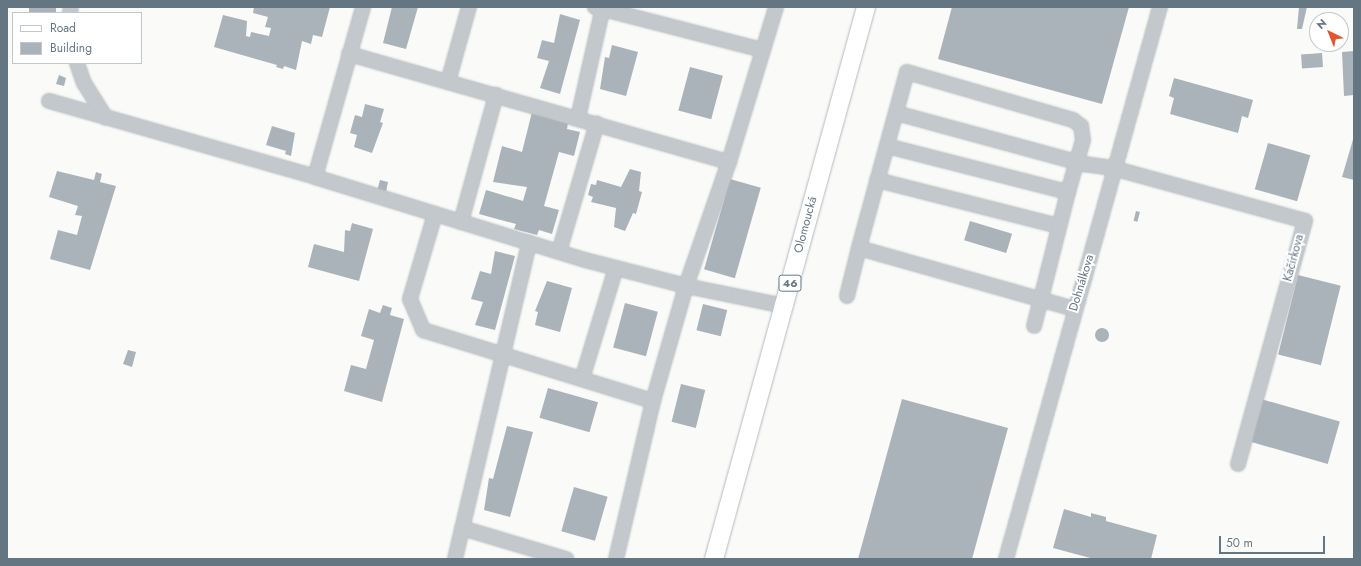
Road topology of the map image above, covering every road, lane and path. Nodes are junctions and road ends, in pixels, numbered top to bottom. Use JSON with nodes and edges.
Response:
{"nodes":[{"id":1,"x":363,"y":7,"type":"edge"},
{"id":2,"x":469,"y":7,"type":"edge"},
{"id":3,"x":776,"y":7,"type":"edge"},
{"id":4,"x":866,"y":7,"type":"edge"},
{"id":5,"x":1160,"y":7,"type":"edge"},
{"id":6,"x":600,"y":8,"type":"edge"},
{"id":7,"x":763,"y":50,"type":"junction"},
{"id":8,"x":350,"y":54,"type":"junction"},
{"id":9,"x":77,"y":64,"type":"edge"},
{"id":10,"x":448,"y":82,"type":"junction"},
{"id":11,"x":496,"y":95,"type":"junction"},
{"id":12,"x":49,"y":101,"type":"dead end"},
{"id":13,"x":896,"y":113,"type":"junction"},
{"id":14,"x":106,"y":118,"type":"junction"},
{"id":15,"x":578,"y":118,"type":"junction"},
{"id":16,"x":597,"y":123,"type":"junction"},
{"id":17,"x":887,"y":146,"type":"junction"},
{"id":18,"x":729,"y":162,"type":"junction"},
{"id":19,"x":1076,"y":162,"type":"junction"},
{"id":20,"x":1113,"y":168,"type":"junction"},
{"id":21,"x":315,"y":177,"type":"junction"},
{"id":22,"x":877,"y":180,"type":"junction"},
{"id":23,"x":1068,"y":192,"type":"junction"},
{"id":24,"x":435,"y":214,"type":"junction"},
{"id":25,"x":461,"y":222,"type":"junction"},
{"id":26,"x":1059,"y":226,"type":"junction"},
{"id":27,"x":529,"y":243,"type":"junction"},
{"id":28,"x":859,"y":248,"type":"junction"},
{"id":29,"x":559,"y":252,"type":"junction"},
{"id":30,"x":616,"y":268,"type":"junction"},
{"id":31,"x":686,"y":286,"type":"junction"},
{"id":32,"x":848,"y":296,"type":"dead end"},
{"id":33,"x":1040,"y":298,"type":"junction"},
{"id":34,"x":784,"y":306,"type":"junction"},
{"id":35,"x":1074,"y":309,"type":"junction"},
{"id":36,"x":1034,"y":326,"type":"dead end"},
{"id":37,"x":502,"y":355,"type":"junction"},
{"id":38,"x":582,"y":379,"type":"junction"},
{"id":39,"x":653,"y":401,"type":"junction"},
{"id":40,"x":1238,"y":464,"type":"dead end"},
{"id":41,"x":462,"y":528,"type":"junction"},
{"id":42,"x":455,"y":559,"type":"edge"},
{"id":43,"x":566,"y":559,"type":"edge"},
{"id":44,"x":616,"y":559,"type":"edge"},
{"id":45,"x":714,"y":559,"type":"edge"},
{"id":46,"x":1006,"y":559,"type":"edge"}],
"edges":[{"from":1,"to":8,"type":"street"},
{"from":2,"to":10,"type":"street"},
{"from":3,"to":7,"type":"street"},
{"from":4,"to":34,"type":"main road","name":"Olomoucká","number":"46"},
{"from":5,"to":20,"type":"street","name":"Dohnálkova"},
{"from":6,"to":7,"type":"street"},
{"from":6,"to":15,"type":"street"},
{"from":7,"to":18,"type":"street"},
{"from":8,"to":10,"type":"street"},
{"from":8,"to":21,"type":"street"},
{"from":9,"to":14,"type":"street"},
{"from":10,"to":11,"type":"street"},
{"from":11,"to":15,"type":"street"},
{"from":11,"to":25,"type":"street"},
{"from":12,"to":14,"type":"street"},
{"from":13,"to":17,"type":"street"},
{"from":13,"to":19,"type":"street"},
{"from":13,"to":19,"type":"street"},
{"from":14,"to":21,"type":"street"},
{"from":15,"to":16,"type":"street"},
{"from":16,"to":18,"type":"street"},
{"from":16,"to":29,"type":"street"},
{"from":17,"to":22,"type":"street"},
{"from":17,"to":23,"type":"street"},
{"from":18,"to":31,"type":"street"},
{"from":19,"to":20,"type":"street"},
{"from":19,"to":23,"type":"street"},
{"from":20,"to":35,"type":"street","name":"Dohnálkova"},
{"from":20,"to":40,"type":"street","name":"Kačírkova"},
{"from":21,"to":24,"type":"street"},
{"from":22,"to":26,"type":"street"},
{"from":22,"to":28,"type":"street"},
{"from":23,"to":26,"type":"street"},
{"from":24,"to":25,"type":"street"},
{"from":24,"to":37,"type":"street"},
{"from":25,"to":27,"type":"street"},
{"from":26,"to":33,"type":"street"},
{"from":27,"to":29,"type":"street"},
{"from":27,"to":37,"type":"street"},
{"from":28,"to":32,"type":"street"},
{"from":28,"to":33,"type":"street"},
{"from":29,"to":30,"type":"street"},
{"from":30,"to":31,"type":"street"},
{"from":30,"to":38,"type":"street"},
{"from":31,"to":34,"type":"street"},
{"from":31,"to":39,"type":"street"},
{"from":33,"to":35,"type":"street"},
{"from":33,"to":36,"type":"street"},
{"from":34,"to":45,"type":"main road","name":"Olomoucká","number":"46"},
{"from":35,"to":46,"type":"street","name":"Dohnálkova"},
{"from":37,"to":38,"type":"street"},
{"from":37,"to":41,"type":"street"},
{"from":38,"to":39,"type":"street"},
{"from":39,"to":44,"type":"street"},
{"from":41,"to":42,"type":"street"},
{"from":41,"to":43,"type":"street"}]}
